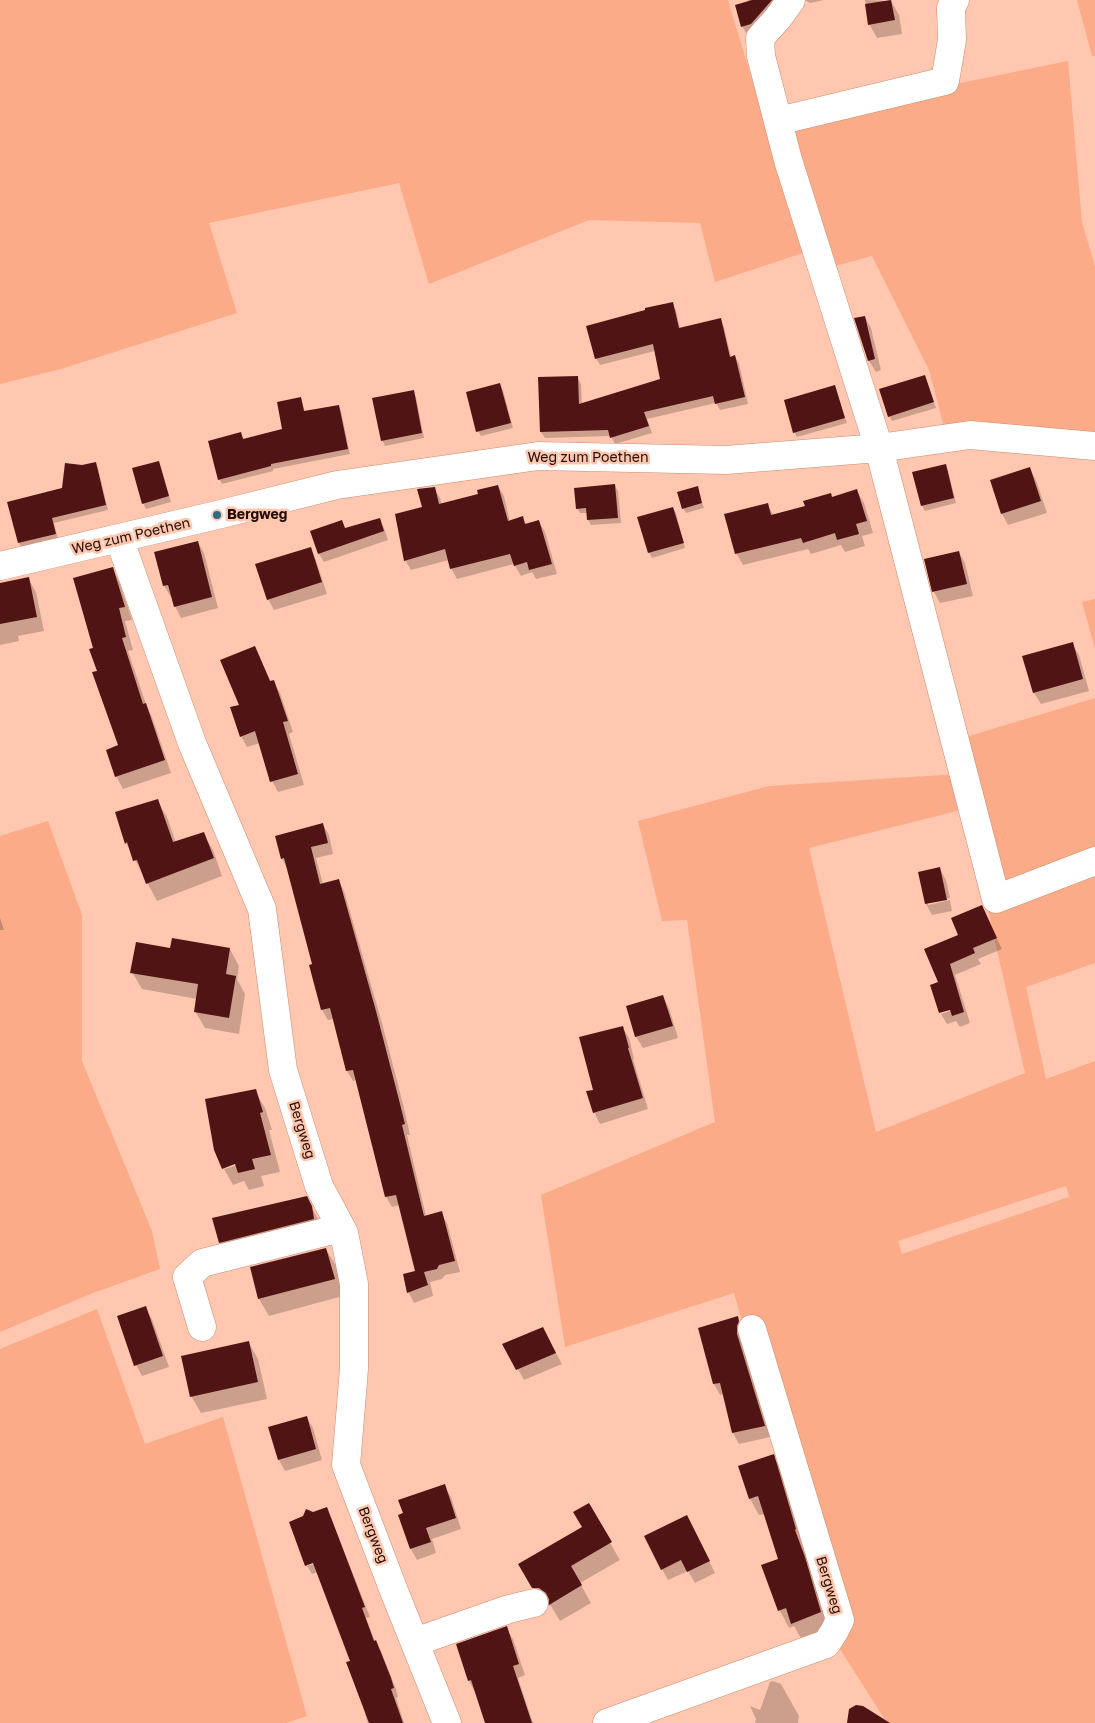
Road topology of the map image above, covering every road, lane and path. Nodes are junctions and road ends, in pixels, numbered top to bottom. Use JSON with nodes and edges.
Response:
{"nodes":[{"id":1,"x":792,"y":0,"type":"edge"},
{"id":2,"x":955,"y":0,"type":"edge"},
{"id":3,"x":778,"y":121,"type":"junction"},
{"id":4,"x":1095,"y":446,"type":"edge"},
{"id":5,"x":879,"y":448,"type":"junction"},
{"id":6,"x":119,"y":538,"type":"junction"},
{"id":7,"x":0,"y":566,"type":"edge"},
{"id":8,"x":1095,"y":861,"type":"edge"},
{"id":9,"x":342,"y":1228,"type":"junction"},
{"id":10,"x":202,"y":1327,"type":"dead end"},
{"id":11,"x":752,"y":1329,"type":"dead end"},
{"id":12,"x":534,"y":1604,"type":"dead end"},
{"id":13,"x":415,"y":1642,"type":"junction"},
{"id":14,"x":447,"y":1723,"type":"edge"},
{"id":15,"x":607,"y":1723,"type":"edge"}],
"edges":[{"from":1,"to":3,"type":"street"},
{"from":2,"to":3,"type":"street"},
{"from":3,"to":5,"type":"street"},
{"from":4,"to":5,"type":"street","name":"Weg zum Poethen"},
{"from":5,"to":6,"type":"street","name":"Weg zum Poethen"},
{"from":5,"to":8,"type":"street"},
{"from":6,"to":7,"type":"street","name":"Weg zum Poethen"},
{"from":6,"to":9,"type":"street","name":"Bergweg"},
{"from":9,"to":10,"type":"street"},
{"from":9,"to":13,"type":"street","name":"Bergweg"},
{"from":11,"to":15,"type":"street","name":"Bergweg"},
{"from":12,"to":13,"type":"street"},
{"from":13,"to":14,"type":"street","name":"Bergweg"}]}
